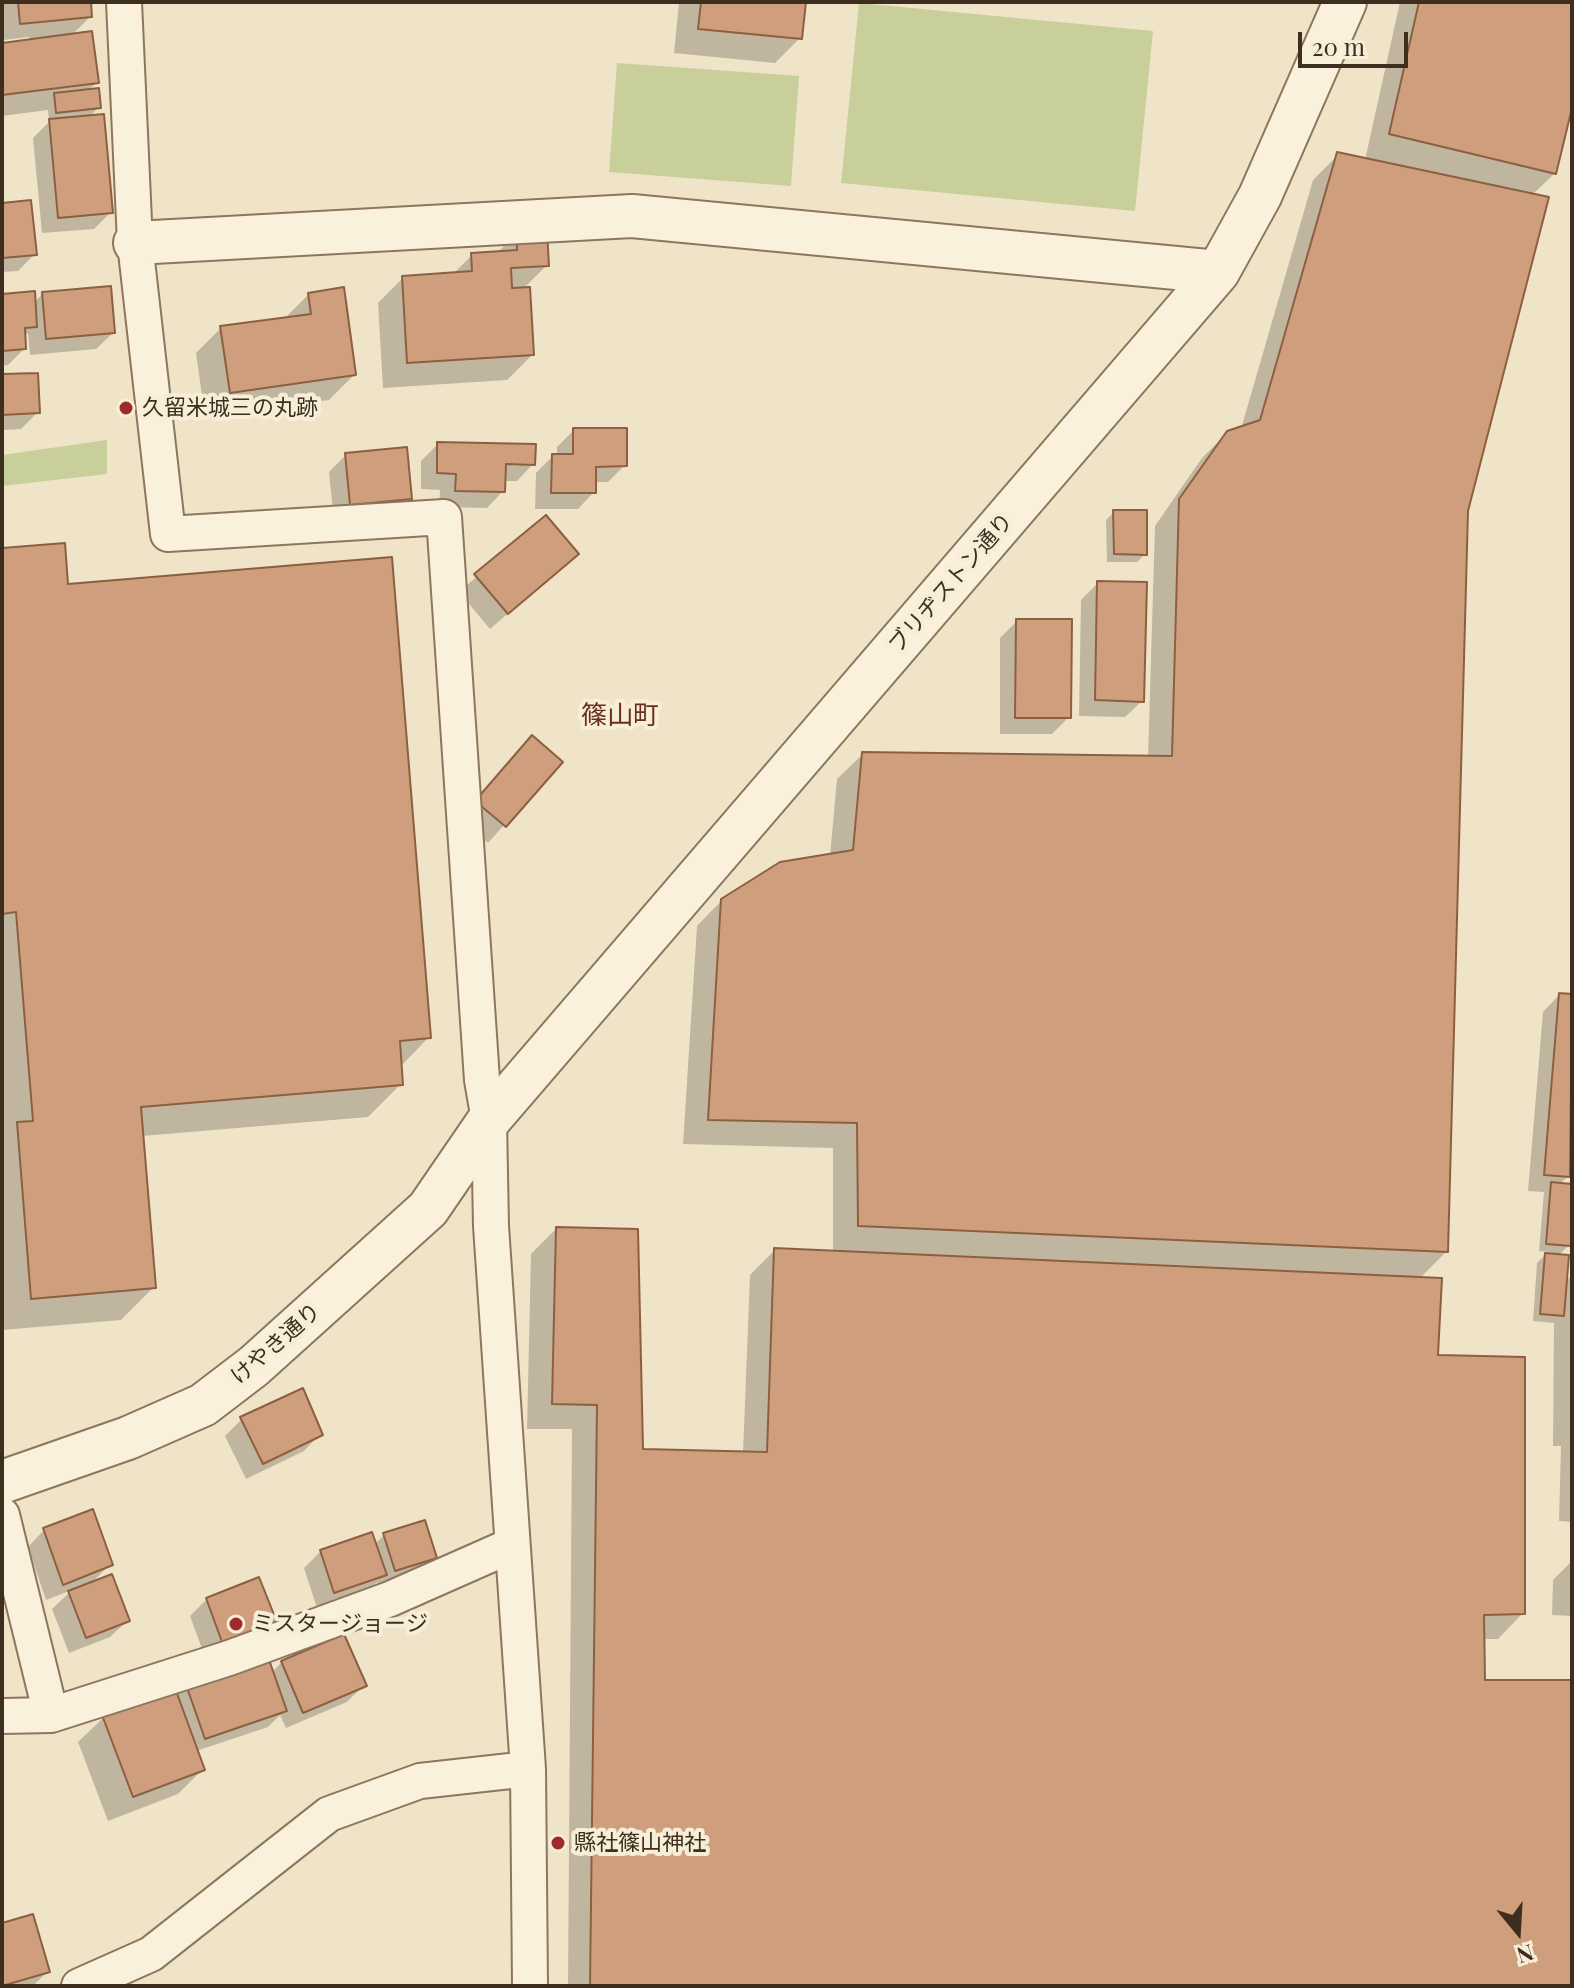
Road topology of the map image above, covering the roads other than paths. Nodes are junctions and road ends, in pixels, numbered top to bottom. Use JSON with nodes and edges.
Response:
{"nodes":[{"id":1,"x":124,"y":2,"type":"edge"},
{"id":2,"x":1345,"y":2,"type":"edge"},
{"id":3,"x":135,"y":243,"type":"junction"},
{"id":4,"x":1218,"y":272,"type":"junction"},
{"id":5,"x":489,"y":1120,"type":"junction"},
{"id":6,"x":2,"y":1482,"type":"edge"},
{"id":7,"x":2,"y":1515,"type":"edge"},
{"id":8,"x":510,"y":1546,"type":"junction"},
{"id":9,"x":51,"y":1715,"type":"junction"},
{"id":10,"x":2,"y":1716,"type":"edge"},
{"id":11,"x":528,"y":1769,"type":"junction"},
{"id":12,"x":79,"y":1986,"type":"edge"},
{"id":13,"x":530,"y":1986,"type":"edge"}],
"edges":[{"from":1,"to":3,"type":"street"},
{"from":2,"to":4,"type":"street","name":"ブリヂストン通り"},
{"from":3,"to":4,"type":"street"},
{"from":3,"to":5,"type":"street"},
{"from":4,"to":5,"type":"street","name":"ブリヂストン通り"},
{"from":5,"to":6,"type":"street","name":"けやき通り"},
{"from":5,"to":8,"type":"street"},
{"from":7,"to":9,"type":"street"},
{"from":8,"to":9,"type":"street"},
{"from":8,"to":11,"type":"street"},
{"from":9,"to":10,"type":"street"},
{"from":11,"to":12,"type":"street"},
{"from":11,"to":13,"type":"street"}]}
